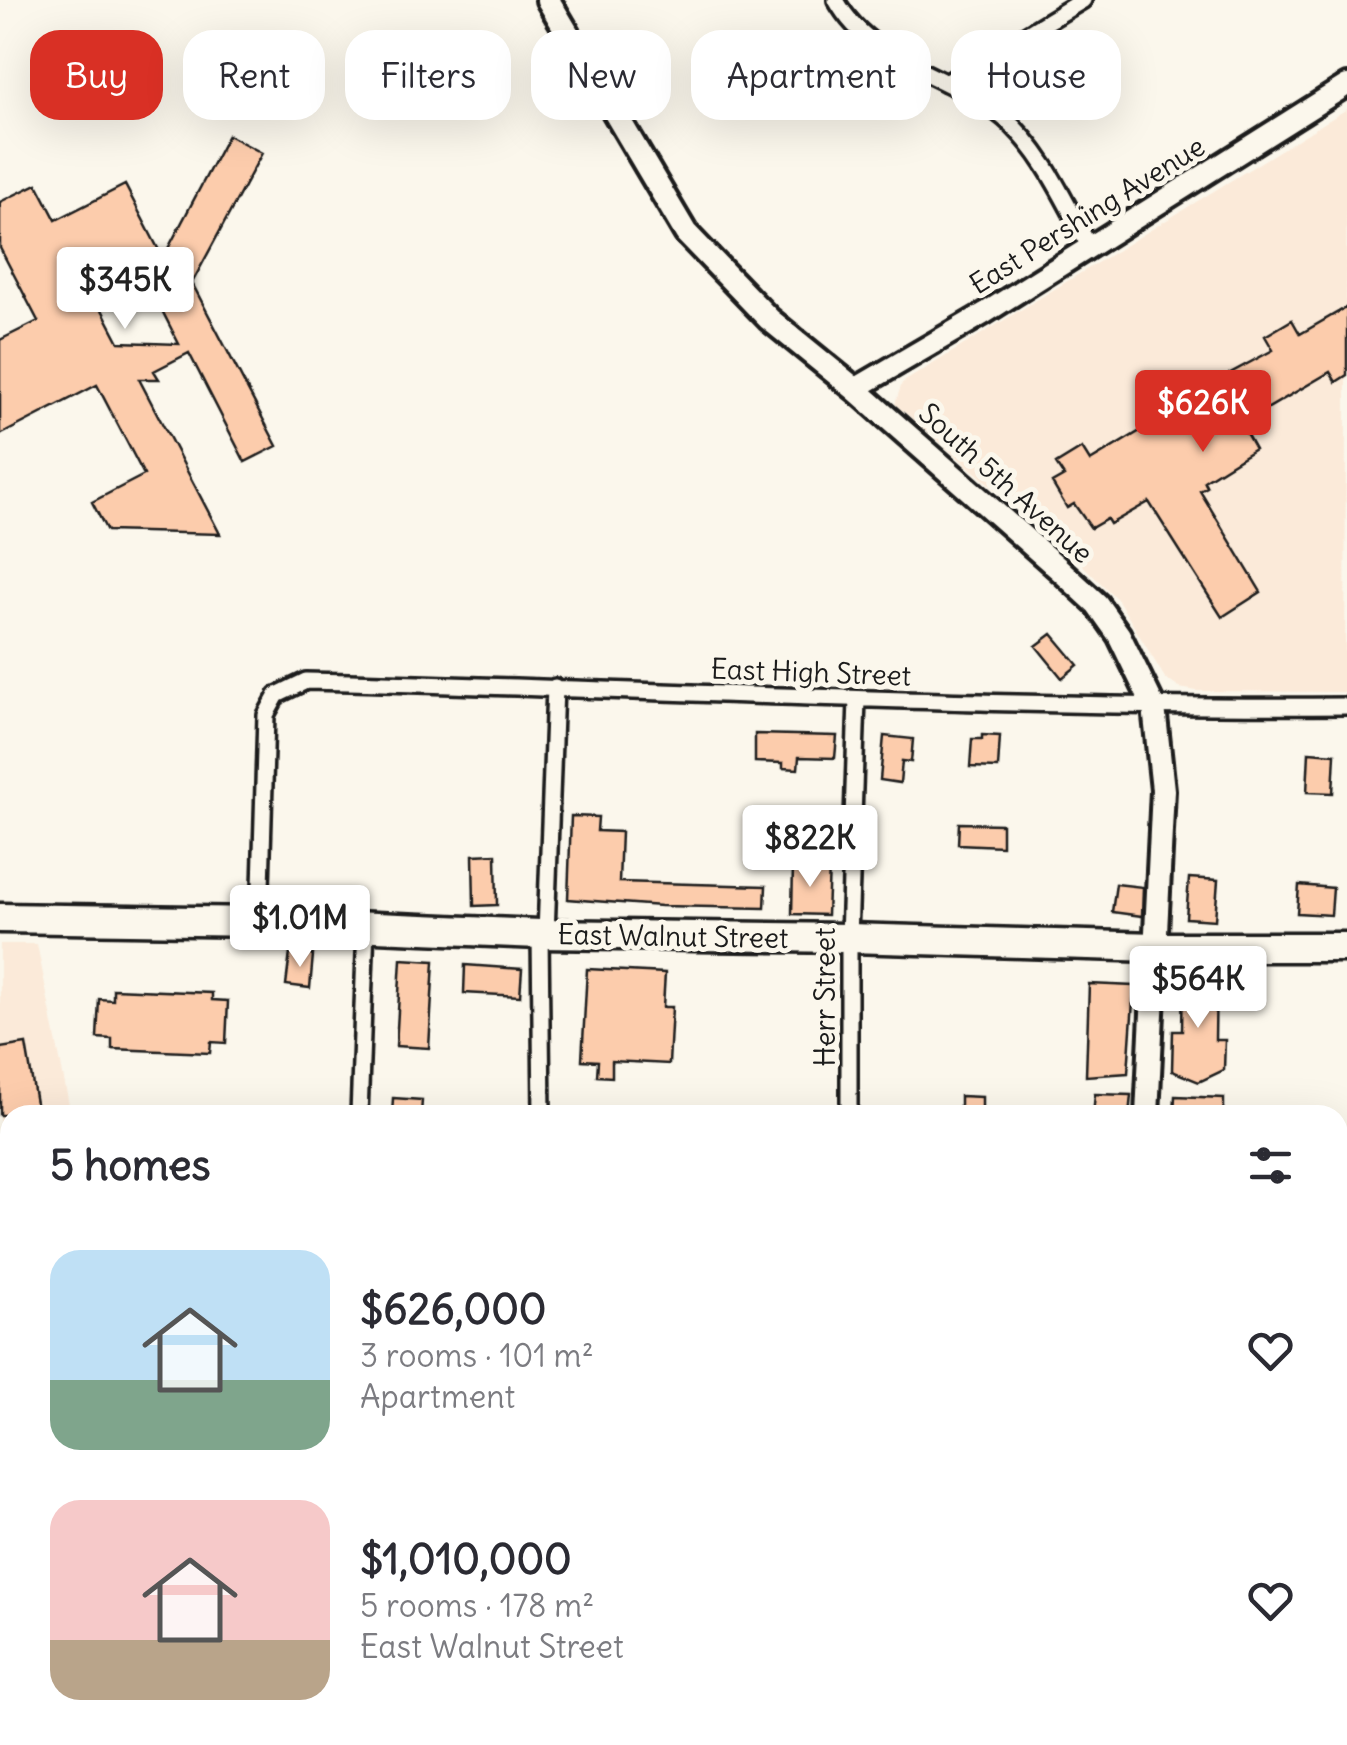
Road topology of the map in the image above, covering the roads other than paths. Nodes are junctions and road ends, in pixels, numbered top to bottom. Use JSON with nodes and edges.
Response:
{"nodes":[{"id":1,"x":548,"y":0,"type":"edge"},
{"id":2,"x":836,"y":0,"type":"edge"},
{"id":3,"x":1083,"y":0,"type":"edge"},
{"id":4,"x":946,"y":84,"type":"junction"},
{"id":5,"x":1347,"y":86,"type":"edge"},
{"id":6,"x":1090,"y":246,"type":"junction"},
{"id":7,"x":855,"y":389,"type":"junction"},
{"id":8,"x":555,"y":687,"type":"junction"},
{"id":9,"x":858,"y":699,"type":"junction"},
{"id":10,"x":1347,"y":706,"type":"edge"},
{"id":11,"x":1154,"y":708,"type":"junction"},
{"id":12,"x":0,"y":918,"type":"edge"},
{"id":13,"x":260,"y":922,"type":"junction"},
{"id":14,"x":366,"y":926,"type":"junction"},
{"id":15,"x":543,"y":934,"type":"junction"},
{"id":16,"x":849,"y":938,"type":"junction"},
{"id":17,"x":1347,"y":947,"type":"edge"},
{"id":18,"x":1155,"y":948,"type":"junction"},
{"id":19,"x":360,"y":1105,"type":"edge"},
{"id":20,"x":542,"y":1105,"type":"edge"},
{"id":21,"x":850,"y":1105,"type":"edge"},
{"id":22,"x":1147,"y":1105,"type":"edge"}],
"edges":[{"from":1,"to":7,"type":"main road","name":"South 5th Avenue"},
{"from":2,"to":4,"type":"street"},
{"from":3,"to":4,"type":"street"},
{"from":4,"to":6,"type":"street"},
{"from":5,"to":6,"type":"street","name":"East Pershing Avenue"},
{"from":6,"to":7,"type":"street","name":"East Pershing Avenue"},
{"from":7,"to":11,"type":"main road","name":"South 5th Avenue"},
{"from":8,"to":9,"type":"street","name":"East High Street"},
{"from":8,"to":13,"type":"street","name":"East High Street"},
{"from":8,"to":15,"type":"street"},
{"from":9,"to":11,"type":"street","name":"East High Street"},
{"from":9,"to":16,"type":"street","name":"Herr Street"},
{"from":10,"to":11,"type":"street","name":"East High Street"},
{"from":11,"to":18,"type":"main road","name":"South 5th Avenue"},
{"from":12,"to":13,"type":"highway","name":"East Walnut Street"},
{"from":13,"to":14,"type":"highway","name":"East Walnut Street"},
{"from":14,"to":15,"type":"highway","name":"East Walnut Street"},
{"from":14,"to":19,"type":"street"},
{"from":15,"to":16,"type":"highway","name":"East Walnut Street"},
{"from":15,"to":20,"type":"street"},
{"from":16,"to":18,"type":"highway","name":"East Walnut Street"},
{"from":16,"to":21,"type":"street","name":"Herr Street"},
{"from":17,"to":18,"type":"highway","name":"East Walnut Street"},
{"from":18,"to":22,"type":"main road","name":"South 5th Avenue"}]}
